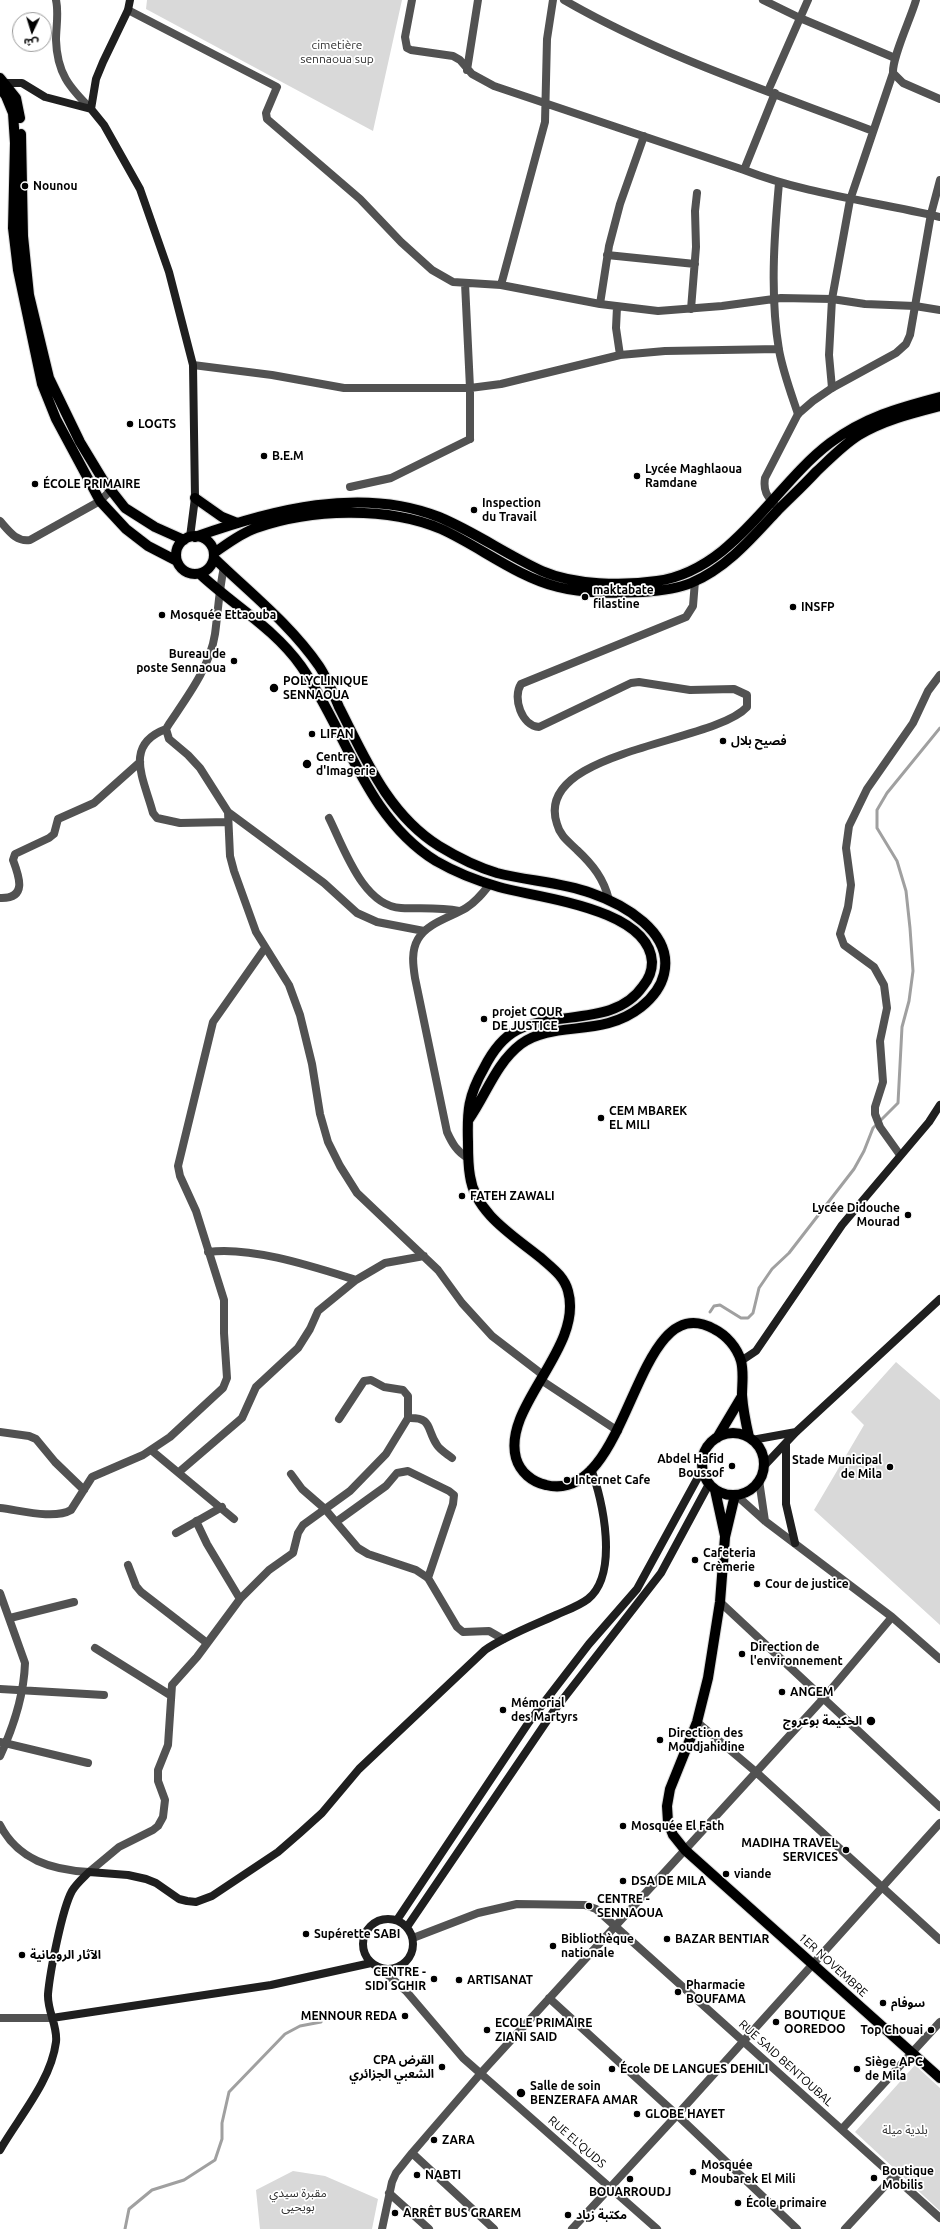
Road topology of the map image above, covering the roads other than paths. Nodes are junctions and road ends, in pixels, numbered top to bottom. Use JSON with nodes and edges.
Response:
{"nodes":[{"id":1,"x":56,"y":0,"type":"edge"},
{"id":2,"x":130,"y":0,"type":"edge"},
{"id":3,"x":412,"y":0,"type":"edge"},
{"id":4,"x":478,"y":0,"type":"edge"},
{"id":5,"x":553,"y":0,"type":"edge"},
{"id":6,"x":564,"y":0,"type":"edge"},
{"id":7,"x":763,"y":0,"type":"edge"},
{"id":8,"x":808,"y":0,"type":"edge"},
{"id":9,"x":916,"y":0,"type":"edge"},
{"id":10,"x":128,"y":10,"type":"junction"},
{"id":11,"x":800,"y":18,"type":"junction"},
{"id":12,"x":895,"y":58,"type":"junction"},
{"id":13,"x":467,"y":70,"type":"junction"},
{"id":14,"x":893,"y":73,"type":"junction"},
{"id":15,"x":2,"y":83,"type":"edge"},
{"id":16,"x":771,"y":92,"type":"junction"},
{"id":17,"x":940,"y":99,"type":"edge"},
{"id":18,"x":546,"y":105,"type":"junction"},
{"id":19,"x":90,"y":110,"type":"junction"},
{"id":20,"x":873,"y":132,"type":"junction"},
{"id":21,"x":644,"y":136,"type":"junction"},
{"id":22,"x":744,"y":170,"type":"junction"},
{"id":23,"x":940,"y":180,"type":"edge"},
{"id":24,"x":779,"y":183,"type":"junction"},
{"id":25,"x":697,"y":193,"type":"dead end"},
{"id":26,"x":850,"y":200,"type":"junction"},
{"id":27,"x":931,"y":214,"type":"junction"},
{"id":28,"x":940,"y":217,"type":"edge"},
{"id":29,"x":608,"y":255,"type":"junction"},
{"id":30,"x":695,"y":264,"type":"junction"},
{"id":31,"x":465,"y":283,"type":"junction"},
{"id":32,"x":502,"y":285,"type":"junction"},
{"id":33,"x":774,"y":299,"type":"junction"},
{"id":34,"x":832,"y":299,"type":"junction"},
{"id":35,"x":600,"y":304,"type":"junction"},
{"id":36,"x":915,"y":306,"type":"junction"},
{"id":37,"x":617,"y":307,"type":"junction"},
{"id":38,"x":691,"y":309,"type":"junction"},
{"id":39,"x":940,"y":310,"type":"edge"},
{"id":40,"x":779,"y":350,"type":"junction"},
{"id":41,"x":620,"y":355,"type":"junction"},
{"id":42,"x":193,"y":365,"type":"junction"},
{"id":43,"x":470,"y":388,"type":"junction"},
{"id":44,"x":832,"y":388,"type":"junction"},
{"id":45,"x":940,"y":397,"type":"edge"},
{"id":46,"x":940,"y":406,"type":"edge"},
{"id":47,"x":798,"y":414,"type":"junction"},
{"id":48,"x":350,"y":487,"type":"dead end"},
{"id":49,"x":111,"y":490,"type":"junction"},
{"id":50,"x":195,"y":498,"type":"junction"},
{"id":51,"x":100,"y":501,"type":"junction"},
{"id":52,"x":776,"y":505,"type":"junction"},
{"id":53,"x":0,"y":522,"type":"edge"},
{"id":54,"x":237,"y":523,"type":"junction"},
{"id":55,"x":190,"y":538,"type":"junction"},
{"id":56,"x":214,"y":555,"type":"junction"},
{"id":57,"x":177,"y":561,"type":"junction"},
{"id":58,"x":224,"y":567,"type":"junction"},
{"id":59,"x":200,"y":574,"type":"junction"},
{"id":60,"x":696,"y":581,"type":"junction"},
{"id":61,"x":219,"y":592,"type":"junction"},
{"id":62,"x":940,"y":675,"type":"edge"},
{"id":63,"x":166,"y":729,"type":"junction"},
{"id":64,"x":140,"y":762,"type":"junction"},
{"id":65,"x":228,"y":812,"type":"junction"},
{"id":66,"x":329,"y":818,"type":"dead end"},
{"id":67,"x":228,"y":822,"type":"junction"},
{"id":68,"x":490,"y":884,"type":"junction"},
{"id":69,"x":0,"y":898,"type":"edge"},
{"id":70,"x":609,"y":900,"type":"junction"},
{"id":71,"x":459,"y":911,"type":"junction"},
{"id":72,"x":424,"y":931,"type":"junction"},
{"id":73,"x":265,"y":948,"type":"junction"},
{"id":74,"x":940,"y":1105,"type":"edge"},
{"id":75,"x":469,"y":1119,"type":"junction"},
{"id":76,"x":900,"y":1155,"type":"junction"},
{"id":77,"x":468,"y":1158,"type":"junction"},
{"id":78,"x":208,"y":1252,"type":"junction"},
{"id":79,"x":424,"y":1256,"type":"junction"},
{"id":80,"x":356,"y":1280,"type":"junction"},
{"id":81,"x":940,"y":1299,"type":"edge"},
{"id":82,"x":741,"y":1361,"type":"junction"},
{"id":83,"x":542,"y":1378,"type":"junction"},
{"id":84,"x":742,"y":1396,"type":"junction"},
{"id":85,"x":408,"y":1418,"type":"junction"},
{"id":86,"x":340,"y":1419,"type":"dead end"},
{"id":87,"x":618,"y":1430,"type":"junction"},
{"id":88,"x":0,"y":1432,"type":"edge"},
{"id":89,"x":796,"y":1432,"type":"junction"},
{"id":90,"x":717,"y":1438,"type":"junction"},
{"id":91,"x":750,"y":1439,"type":"junction"},
{"id":92,"x":786,"y":1443,"type":"junction"},
{"id":93,"x":151,"y":1450,"type":"junction"},
{"id":94,"x":452,"y":1458,"type":"dead end"},
{"id":95,"x":764,"y":1466,"type":"junction"},
{"id":96,"x":591,"y":1468,"type":"junction"},
{"id":97,"x":702,"y":1470,"type":"junction"},
{"id":98,"x":179,"y":1472,"type":"junction"},
{"id":99,"x":291,"y":1474,"type":"dead end"},
{"id":100,"x":759,"y":1480,"type":"junction"},
{"id":101,"x":712,"y":1487,"type":"junction"},
{"id":102,"x":84,"y":1490,"type":"junction"},
{"id":103,"x":735,"y":1495,"type":"junction"},
{"id":104,"x":222,"y":1507,"type":"junction"},
{"id":105,"x":0,"y":1508,"type":"edge"},
{"id":106,"x":325,"y":1509,"type":"junction"},
{"id":107,"x":234,"y":1519,"type":"dead end"},
{"id":108,"x":196,"y":1521,"type":"junction"},
{"id":109,"x":765,"y":1521,"type":"junction"},
{"id":110,"x":336,"y":1522,"type":"junction"},
{"id":111,"x":176,"y":1533,"type":"dead end"},
{"id":112,"x":725,"y":1537,"type":"junction"},
{"id":113,"x":795,"y":1543,"type":"junction"},
{"id":114,"x":128,"y":1565,"type":"dead end"},
{"id":115,"x":428,"y":1578,"type":"junction"},
{"id":116,"x":0,"y":1593,"type":"edge"},
{"id":117,"x":240,"y":1600,"type":"junction"},
{"id":118,"x":74,"y":1602,"type":"dead end"},
{"id":119,"x":720,"y":1602,"type":"junction"},
{"id":120,"x":3,"y":1607,"type":"edge"},
{"id":121,"x":892,"y":1617,"type":"junction"},
{"id":122,"x":10,"y":1618,"type":"junction"},
{"id":123,"x":503,"y":1639,"type":"junction"},
{"id":124,"x":207,"y":1643,"type":"junction"},
{"id":125,"x":95,"y":1648,"type":"dead end"},
{"id":126,"x":940,"y":1659,"type":"edge"},
{"id":127,"x":0,"y":1689,"type":"edge"},
{"id":128,"x":21,"y":1691,"type":"junction"},
{"id":129,"x":104,"y":1695,"type":"dead end"},
{"id":130,"x":170,"y":1695,"type":"junction"},
{"id":131,"x":822,"y":1700,"type":"junction"},
{"id":132,"x":543,"y":1704,"type":"junction"},
{"id":133,"x":553,"y":1712,"type":"junction"},
{"id":134,"x":697,"y":1722,"type":"junction"},
{"id":135,"x":520,"y":1736,"type":"junction"},
{"id":136,"x":3,"y":1742,"type":"edge"},
{"id":137,"x":530,"y":1744,"type":"junction"},
{"id":138,"x":0,"y":1756,"type":"edge"},
{"id":139,"x":88,"y":1762,"type":"dead end"},
{"id":140,"x":756,"y":1772,"type":"junction"},
{"id":141,"x":940,"y":1807,"type":"edge"},
{"id":142,"x":940,"y":1823,"type":"edge"},
{"id":143,"x":0,"y":1825,"type":"edge"},
{"id":144,"x":685,"y":1850,"type":"junction"},
{"id":145,"x":89,"y":1872,"type":"junction"},
{"id":146,"x":882,"y":1888,"type":"junction"},
{"id":147,"x":397,"y":1920,"type":"junction"},
{"id":148,"x":616,"y":1926,"type":"junction"},
{"id":149,"x":407,"y":1927,"type":"junction"},
{"id":150,"x":413,"y":1938,"type":"junction"},
{"id":151,"x":940,"y":1940,"type":"edge"},
{"id":152,"x":371,"y":1963,"type":"junction"},
{"id":153,"x":813,"y":1964,"type":"junction"},
{"id":154,"x":380,"y":1968,"type":"junction"},
{"id":155,"x":549,"y":1998,"type":"junction"},
{"id":156,"x":0,"y":2018,"type":"edge"},
{"id":157,"x":52,"y":2018,"type":"junction"},
{"id":158,"x":940,"y":2022,"type":"edge"},
{"id":159,"x":743,"y":2040,"type":"junction"},
{"id":160,"x":913,"y":2052,"type":"junction"},
{"id":161,"x":481,"y":2073,"type":"junction"},
{"id":162,"x":940,"y":2078,"type":"edge"},
{"id":163,"x":678,"y":2115,"type":"junction"},
{"id":164,"x":842,"y":2129,"type":"junction"},
{"id":165,"x":0,"y":2150,"type":"edge"},
{"id":166,"x":412,"y":2152,"type":"junction"},
{"id":167,"x":894,"y":2176,"type":"junction"},
{"id":168,"x":611,"y":2187,"type":"junction"},
{"id":169,"x":388,"y":2193,"type":"junction"},
{"id":170,"x":940,"y":2217,"type":"edge"},
{"id":171,"x":382,"y":2229,"type":"edge"},
{"id":172,"x":429,"y":2229,"type":"edge"},
{"id":173,"x":494,"y":2229,"type":"edge"},
{"id":174,"x":572,"y":2229,"type":"edge"},
{"id":175,"x":657,"y":2229,"type":"edge"},
{"id":176,"x":798,"y":2229,"type":"edge"},
{"id":177,"x":845,"y":2229,"type":"edge"}],
"edges":[{"from":1,"to":19,"type":"street"},
{"from":2,"to":10,"type":"main road"},
{"from":3,"to":13,"type":"street"},
{"from":4,"to":13,"type":"street"},
{"from":5,"to":18,"type":"street"},
{"from":6,"to":16,"type":"street"},
{"from":7,"to":11,"type":"street"},
{"from":8,"to":11,"type":"street"},
{"from":9,"to":12,"type":"street"},
{"from":10,"to":19,"type":"main road"},
{"from":10,"to":31,"type":"street"},
{"from":11,"to":12,"type":"street"},
{"from":11,"to":16,"type":"street"},
{"from":12,"to":14,"type":"street"},
{"from":13,"to":18,"type":"street"},
{"from":14,"to":17,"type":"street"},
{"from":14,"to":20,"type":"street"},
{"from":15,"to":19,"type":"main road"},
{"from":15,"to":49,"type":"main road"},
{"from":15,"to":51,"type":"main road"},
{"from":16,"to":20,"type":"street"},
{"from":16,"to":22,"type":"street"},
{"from":18,"to":21,"type":"street"},
{"from":18,"to":32,"type":"street"},
{"from":19,"to":42,"type":"main road"},
{"from":20,"to":26,"type":"street"},
{"from":21,"to":22,"type":"street"},
{"from":21,"to":29,"type":"street"},
{"from":22,"to":24,"type":"street"},
{"from":23,"to":27,"type":"street"},
{"from":24,"to":26,"type":"street"},
{"from":24,"to":33,"type":"street"},
{"from":25,"to":30,"type":"street"},
{"from":26,"to":27,"type":"street"},
{"from":26,"to":34,"type":"street"},
{"from":27,"to":28,"type":"street"},
{"from":27,"to":36,"type":"street"},
{"from":29,"to":30,"type":"street"},
{"from":29,"to":35,"type":"street"},
{"from":30,"to":38,"type":"street"},
{"from":31,"to":32,"type":"street"},
{"from":31,"to":43,"type":"street"},
{"from":32,"to":35,"type":"street"},
{"from":33,"to":34,"type":"street"},
{"from":33,"to":38,"type":"street"},
{"from":33,"to":40,"type":"street"},
{"from":34,"to":36,"type":"street"},
{"from":34,"to":44,"type":"street"},
{"from":35,"to":37,"type":"street"},
{"from":36,"to":39,"type":"street"},
{"from":36,"to":44,"type":"street"},
{"from":37,"to":38,"type":"street"},
{"from":37,"to":41,"type":"street"},
{"from":40,"to":41,"type":"street"},
{"from":40,"to":47,"type":"street"},
{"from":41,"to":43,"type":"street"},
{"from":42,"to":43,"type":"street"},
{"from":42,"to":50,"type":"main road"},
{"from":43,"to":48,"type":"street"},
{"from":44,"to":47,"type":"street"},
{"from":45,"to":52,"type":"main road"},
{"from":46,"to":52,"type":"main road"},
{"from":47,"to":52,"type":"street"},
{"from":49,"to":51,"type":"street"},
{"from":49,"to":55,"type":"main road"},
{"from":50,"to":54,"type":"main road"},
{"from":50,"to":55,"type":"main road"},
{"from":51,"to":53,"type":"street"},
{"from":51,"to":57,"type":"main road"},
{"from":52,"to":54,"type":"main road"},
{"from":52,"to":60,"type":"main road"},
{"from":54,"to":55,"type":"main road"},
{"from":55,"to":56,"type":"main road"},
{"from":55,"to":57,"type":"main road"},
{"from":56,"to":58,"type":"main road"},
{"from":56,"to":59,"type":"main road"},
{"from":56,"to":60,"type":"main road"},
{"from":57,"to":59,"type":"main road"},
{"from":58,"to":61,"type":"street"},
{"from":58,"to":70,"type":"main road"},
{"from":59,"to":61,"type":"main road"},
{"from":60,"to":70,"type":"street"},
{"from":61,"to":63,"type":"street"},
{"from":61,"to":68,"type":"main road"},
{"from":62,"to":76,"type":"street"},
{"from":63,"to":64,"type":"street"},
{"from":63,"to":65,"type":"street"},
{"from":64,"to":67,"type":"street"},
{"from":64,"to":69,"type":"street"},
{"from":65,"to":67,"type":"street"},
{"from":65,"to":72,"type":"street"},
{"from":66,"to":71,"type":"street"},
{"from":67,"to":73,"type":"street"},
{"from":68,"to":71,"type":"street"},
{"from":68,"to":75,"type":"main road"},
{"from":70,"to":75,"type":"main road"},
{"from":71,"to":72,"type":"street"},
{"from":72,"to":77,"type":"street"},
{"from":73,"to":78,"type":"street"},
{"from":73,"to":79,"type":"street"},
{"from":74,"to":76,"type":"main road"},
{"from":75,"to":77,"type":"main road"},
{"from":76,"to":82,"type":"main road"},
{"from":77,"to":83,"type":"main road"},
{"from":78,"to":80,"type":"street"},
{"from":78,"to":93,"type":"street"},
{"from":79,"to":80,"type":"street"},
{"from":79,"to":83,"type":"street"},
{"from":80,"to":98,"type":"street"},
{"from":81,"to":89,"type":"main road"},
{"from":82,"to":84,"type":"main road"},
{"from":82,"to":87,"type":"main road"},
{"from":83,"to":87,"type":"street"},
{"from":83,"to":96,"type":"main road"},
{"from":84,"to":90,"type":"main road"},
{"from":84,"to":91,"type":"main road"},
{"from":85,"to":86,"type":"street"},
{"from":85,"to":94,"type":"street"},
{"from":85,"to":106,"type":"street"},
{"from":87,"to":96,"type":"main road"},
{"from":88,"to":102,"type":"street"},
{"from":89,"to":91,"type":"main road"},
{"from":89,"to":92,"type":"main road"},
{"from":90,"to":91,"type":"main road"},
{"from":90,"to":97,"type":"main road"},
{"from":91,"to":95,"type":"main road"},
{"from":92,"to":95,"type":"main road"},
{"from":92,"to":113,"type":"main road"},
{"from":93,"to":98,"type":"street"},
{"from":93,"to":102,"type":"street"},
{"from":95,"to":100,"type":"main road"},
{"from":96,"to":123,"type":"main road"},
{"from":97,"to":101,"type":"main road"},
{"from":97,"to":132,"type":"main road"},
{"from":98,"to":104,"type":"street"},
{"from":99,"to":106,"type":"street"},
{"from":100,"to":103,"type":"main road"},
{"from":100,"to":109,"type":"street"},
{"from":101,"to":103,"type":"main road"},
{"from":101,"to":112,"type":"main road"},
{"from":101,"to":133,"type":"main road"},
{"from":102,"to":105,"type":"street"},
{"from":103,"to":109,"type":"street"},
{"from":103,"to":112,"type":"main road"},
{"from":104,"to":107,"type":"street"},
{"from":104,"to":108,"type":"street"},
{"from":106,"to":110,"type":"street"},
{"from":106,"to":117,"type":"street"},
{"from":108,"to":111,"type":"street"},
{"from":108,"to":117,"type":"street"},
{"from":109,"to":113,"type":"street"},
{"from":110,"to":115,"type":"street"},
{"from":110,"to":115,"type":"street"},
{"from":112,"to":119,"type":"main road","name":"1ER NOVEMBRE"},
{"from":113,"to":121,"type":"street"},
{"from":114,"to":124,"type":"street"},
{"from":115,"to":123,"type":"street"},
{"from":116,"to":120,"type":"street"},
{"from":117,"to":124,"type":"street"},
{"from":118,"to":122,"type":"street"},
{"from":119,"to":131,"type":"street"},
{"from":119,"to":134,"type":"main road","name":"1ER NOVEMBRE"},
{"from":120,"to":122,"type":"street"},
{"from":121,"to":126,"type":"street"},
{"from":121,"to":131,"type":"street"},
{"from":122,"to":128,"type":"street"},
{"from":123,"to":145,"type":"main road"},
{"from":124,"to":130,"type":"street"},
{"from":125,"to":130,"type":"street"},
{"from":127,"to":128,"type":"street"},
{"from":128,"to":129,"type":"street"},
{"from":128,"to":136,"type":"street"},
{"from":130,"to":145,"type":"street"},
{"from":131,"to":140,"type":"street"},
{"from":131,"to":141,"type":"street"},
{"from":132,"to":133,"type":"main road"},
{"from":132,"to":135,"type":"main road"},
{"from":133,"to":137,"type":"main road"},
{"from":134,"to":140,"type":"street"},
{"from":134,"to":144,"type":"main road","name":"1ER NOVEMBRE"},
{"from":135,"to":137,"type":"main road"},
{"from":135,"to":147,"type":"main road"},
{"from":136,"to":138,"type":"street"},
{"from":136,"to":139,"type":"street"},
{"from":137,"to":149,"type":"main road"},
{"from":140,"to":144,"type":"street"},
{"from":140,"to":146,"type":"street"},
{"from":142,"to":146,"type":"street"},
{"from":143,"to":145,"type":"street"},
{"from":144,"to":148,"type":"street"},
{"from":144,"to":153,"type":"main road","name":"1ER NOVEMBRE"},
{"from":145,"to":157,"type":"main road"},
{"from":146,"to":151,"type":"street"},
{"from":146,"to":153,"type":"street"},
{"from":147,"to":149,"type":"main road"},
{"from":147,"to":152,"type":"main road"},
{"from":148,"to":150,"type":"street","name":"RUE SAID BENTOUBAL"},
{"from":148,"to":155,"type":"street"},
{"from":148,"to":159,"type":"street","name":"RUE SAID BENTOUBAL"},
{"from":149,"to":150,"type":"main road"},
{"from":150,"to":154,"type":"main road"},
{"from":152,"to":154,"type":"main road"},
{"from":152,"to":157,"type":"main road"},
{"from":153,"to":159,"type":"street"},
{"from":153,"to":160,"type":"main road","name":"1ER NOVEMBRE"},
{"from":154,"to":161,"type":"street","name":"RUE EL'QUDS"},
{"from":155,"to":161,"type":"street"},
{"from":155,"to":163,"type":"street"},
{"from":156,"to":157,"type":"street"},
{"from":157,"to":165,"type":"main road"},
{"from":158,"to":160,"type":"street"},
{"from":159,"to":163,"type":"street"},
{"from":159,"to":164,"type":"street","name":"RUE SAID BENTOUBAL"},
{"from":160,"to":162,"type":"main road","name":"1ER NOVEMBRE"},
{"from":160,"to":164,"type":"street"},
{"from":161,"to":166,"type":"street"},
{"from":161,"to":168,"type":"street","name":"RUE EL'QUDS"},
{"from":163,"to":168,"type":"street"},
{"from":163,"to":176,"type":"street"},
{"from":164,"to":167,"type":"street","name":"RUE SAID BENTOUBAL"},
{"from":166,"to":169,"type":"street"},
{"from":166,"to":173,"type":"street"},
{"from":167,"to":170,"type":"street","name":"RUE SAID BENTOUBAL"},
{"from":167,"to":177,"type":"street"},
{"from":168,"to":174,"type":"street"},
{"from":168,"to":175,"type":"street","name":"RUE EL'QUDS"},
{"from":169,"to":171,"type":"street"},
{"from":169,"to":172,"type":"street"}]}
